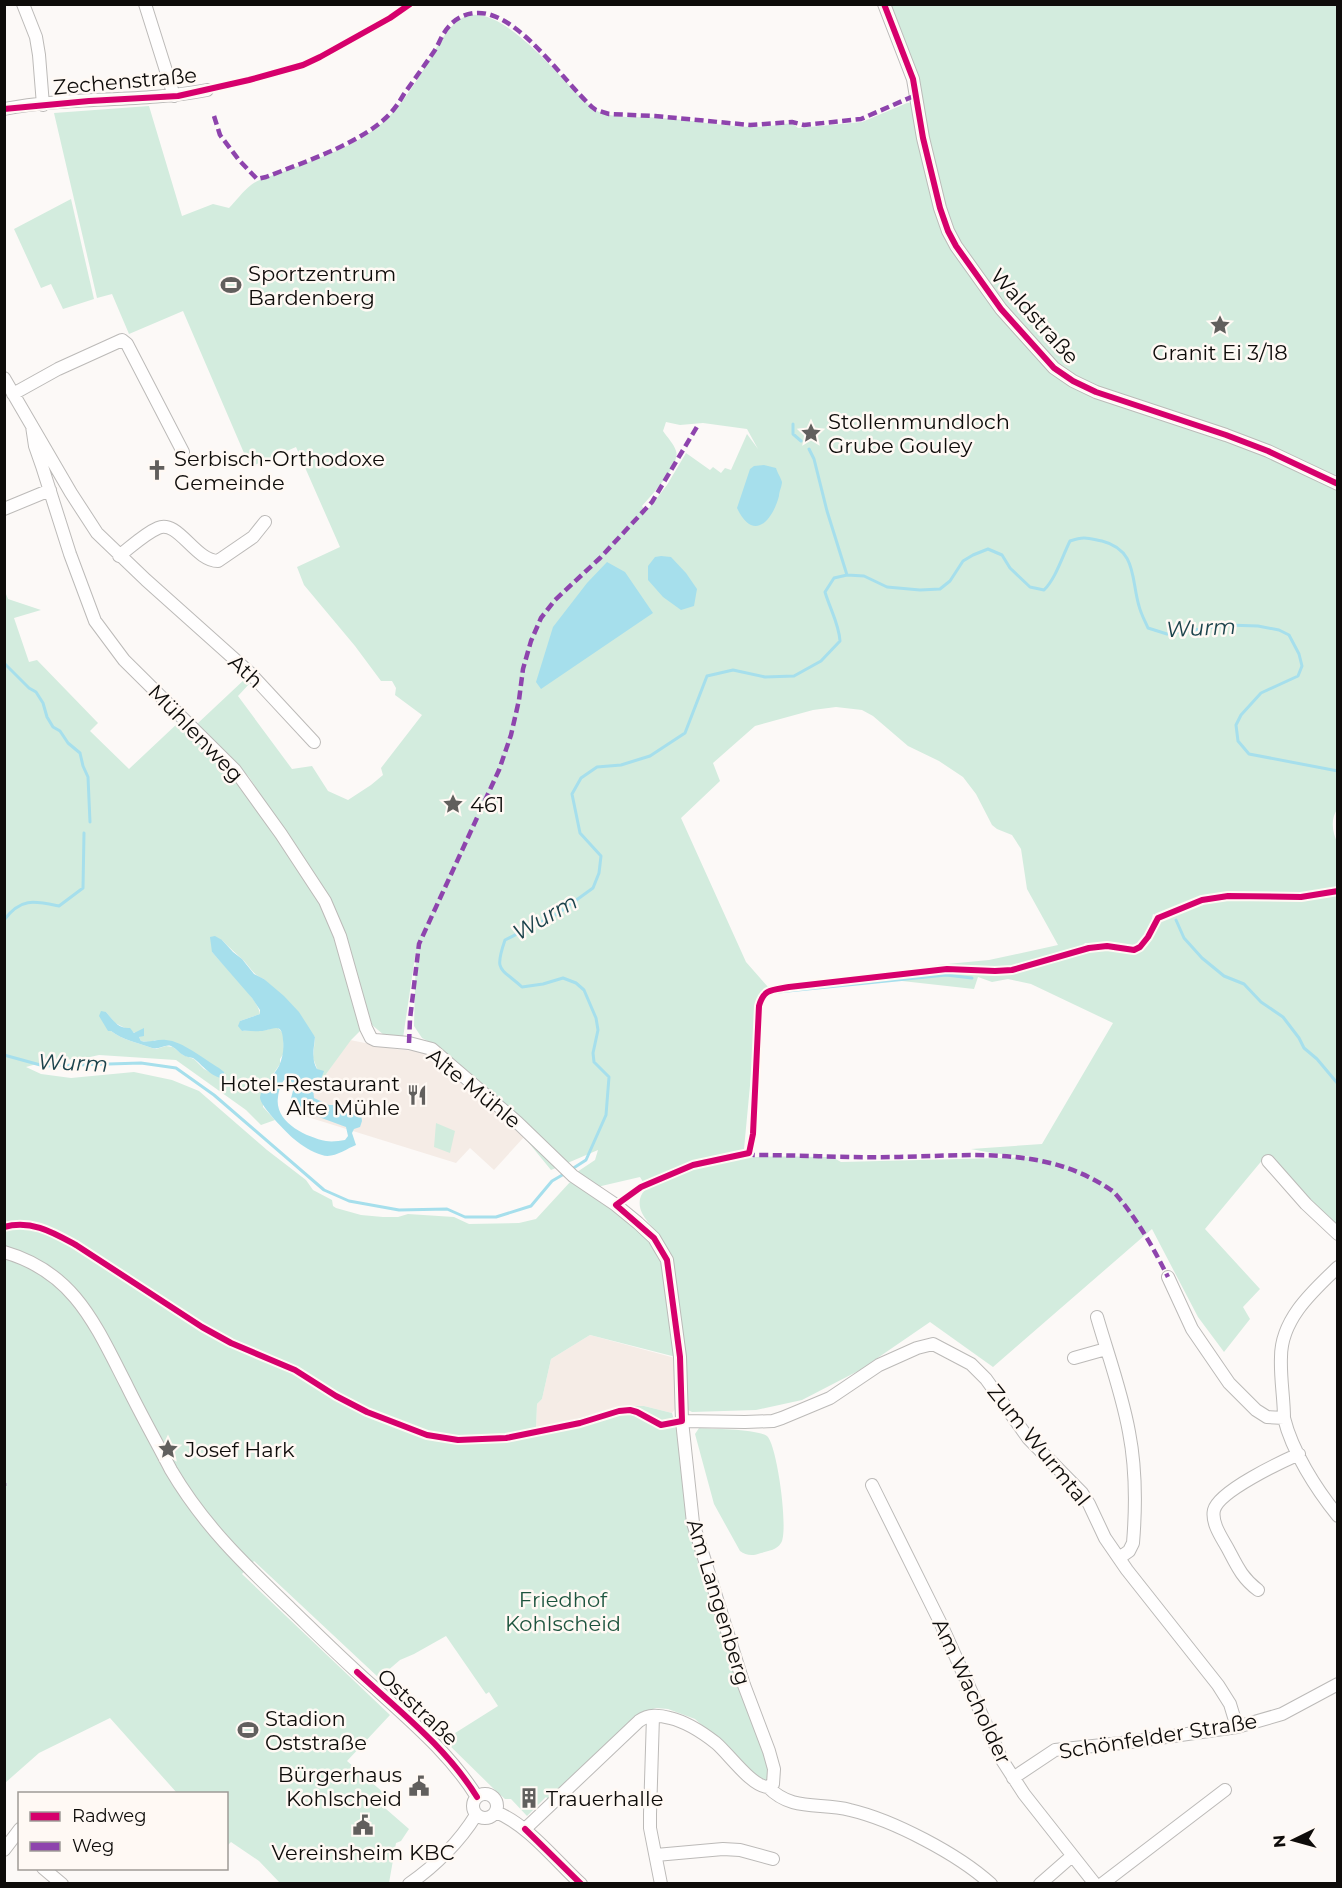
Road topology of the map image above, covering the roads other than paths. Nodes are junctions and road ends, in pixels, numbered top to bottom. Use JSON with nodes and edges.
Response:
{"nodes":[{"id":1,"x":23,"y":4,"type":"edge"},
{"id":2,"x":145,"y":4,"type":"edge"},
{"id":3,"x":884,"y":4,"type":"edge"},
{"id":4,"x":207,"y":90,"type":"dead end"},
{"id":5,"x":174,"y":96,"type":"junction"},
{"id":6,"x":43,"y":105,"type":"junction"},
{"id":7,"x":4,"y":110,"type":"edge"},
{"id":8,"x":4,"y":378,"type":"edge"},
{"id":9,"x":13,"y":394,"type":"junction"},
{"id":10,"x":32,"y":426,"type":"junction"},
{"id":11,"x":183,"y":452,"type":"dead end"},
{"id":12,"x":1338,"y":484,"type":"edge"},
{"id":13,"x":50,"y":490,"type":"junction"},
{"id":14,"x":4,"y":509,"type":"edge"},
{"id":15,"x":265,"y":522,"type":"dead end"},
{"id":16,"x":119,"y":556,"type":"junction"},
{"id":17,"x":314,"y":742,"type":"dead end"},
{"id":18,"x":372,"y":1038,"type":"joint"},
{"id":19,"x":1268,"y":1161,"type":"dead end"},
{"id":20,"x":573,"y":1176,"type":"joint"},
{"id":21,"x":1338,"y":1234,"type":"edge"},
{"id":22,"x":4,"y":1252,"type":"edge"},
{"id":23,"x":1338,"y":1268,"type":"edge"},
{"id":24,"x":1168,"y":1277,"type":"dead end"},
{"id":25,"x":1097,"y":1317,"type":"dead end"},
{"id":26,"x":1107,"y":1349,"type":"junction"},
{"id":27,"x":1074,"y":1358,"type":"dead end"},
{"id":28,"x":1284,"y":1418,"type":"junction"},
{"id":29,"x":682,"y":1421,"type":"junction"},
{"id":30,"x":1299,"y":1454,"type":"junction"},
{"id":31,"x":872,"y":1485,"type":"dead end"},
{"id":32,"x":1338,"y":1516,"type":"edge"},
{"id":33,"x":1119,"y":1558,"type":"junction"},
{"id":34,"x":1258,"y":1590,"type":"dead end"},
{"id":35,"x":1338,"y":1684,"type":"edge"},
{"id":36,"x":653,"y":1716,"type":"junction"},
{"id":37,"x":1237,"y":1727,"type":"junction"},
{"id":38,"x":1013,"y":1778,"type":"junction"},
{"id":39,"x":768,"y":1787,"type":"junction"},
{"id":40,"x":1224,"y":1790,"type":"dead end"},
{"id":41,"x":477,"y":1797,"type":"junction"},
{"id":42,"x":495,"y":1812,"type":"junction"},
{"id":43,"x":476,"y":1815,"type":"junction"},
{"id":44,"x":525,"y":1829,"type":"junction"},
{"id":45,"x":18,"y":1833,"type":"edge"},
{"id":46,"x":11,"y":1848,"type":"edge"},
{"id":47,"x":656,"y":1855,"type":"junction"},
{"id":48,"x":1072,"y":1856,"type":"junction"},
{"id":49,"x":773,"y":1859,"type":"dead end"},
{"id":50,"x":44,"y":1870,"type":"edge"},
{"id":51,"x":416,"y":1882,"type":"edge"},
{"id":52,"x":62,"y":1884,"type":"edge"},
{"id":53,"x":581,"y":1884,"type":"edge"},
{"id":54,"x":661,"y":1884,"type":"edge"},
{"id":55,"x":991,"y":1884,"type":"edge"},
{"id":56,"x":1040,"y":1884,"type":"edge"},
{"id":57,"x":1095,"y":1884,"type":"edge"},
{"id":58,"x":1102,"y":1884,"type":"edge"}],
"edges":[{"from":1,"to":6,"type":"street"},
{"from":2,"to":5,"type":"street"},
{"from":3,"to":12,"type":"street","name":"Waldstraße"},
{"from":4,"to":5,"type":"street","name":"Zechenstraße"},
{"from":5,"to":6,"type":"street","name":"Zechenstraße"},
{"from":6,"to":7,"type":"street","name":"Zechenstraße"},
{"from":8,"to":9,"type":"street","name":"Ath"},
{"from":9,"to":10,"type":"street","name":"Ath"},
{"from":9,"to":11,"type":"street"},
{"from":10,"to":13,"type":"street","name":"Mühlenweg"},
{"from":10,"to":16,"type":"street","name":"Ath"},
{"from":13,"to":14,"type":"street"},
{"from":13,"to":18,"type":"street","name":"Mühlenweg"},
{"from":15,"to":16,"type":"street"},
{"from":16,"to":17,"type":"street","name":"Ath"},
{"from":18,"to":20,"type":"street","name":"Alte Mühle"},
{"from":19,"to":21,"type":"street"},
{"from":20,"to":29,"type":"street","name":"Am Langenberg"},
{"from":22,"to":41,"type":"street","name":"Oststraße"},
{"from":23,"to":28,"type":"street"},
{"from":24,"to":28,"type":"street"},
{"from":25,"to":26,"type":"street"},
{"from":26,"to":27,"type":"street"},
{"from":26,"to":33,"type":"street"},
{"from":28,"to":30,"type":"street"},
{"from":29,"to":33,"type":"street","name":"Zum Wurmtal"},
{"from":29,"to":39,"type":"street","name":"Am Langenberg"},
{"from":30,"to":32,"type":"street"},
{"from":30,"to":34,"type":"street"},
{"from":31,"to":38,"type":"street","name":"Am Wacholder"},
{"from":33,"to":37,"type":"street","name":"Zum Wurmtal"},
{"from":35,"to":37,"type":"street","name":"Schönfelder Straße"},
{"from":36,"to":39,"type":"street"},
{"from":36,"to":44,"type":"street"},
{"from":36,"to":47,"type":"street"},
{"from":37,"to":38,"type":"street","name":"Schönfelder Straße"},
{"from":38,"to":48,"type":"street","name":"Am Wacholder"},
{"from":39,"to":55,"type":"street"},
{"from":40,"to":58,"type":"street"},
{"from":41,"to":42,"type":"street","name":"Oststraße"},
{"from":41,"to":43,"type":"street"},
{"from":42,"to":43,"type":"street"},
{"from":42,"to":44,"type":"street","name":"Oststraße"},
{"from":43,"to":51,"type":"street"},
{"from":44,"to":53,"type":"street","name":"Oststraße"},
{"from":45,"to":46,"type":"street"},
{"from":47,"to":49,"type":"street"},
{"from":47,"to":54,"type":"street"},
{"from":48,"to":56,"type":"street"},
{"from":48,"to":57,"type":"street","name":"Am Wacholder"},
{"from":50,"to":52,"type":"street"}]}
